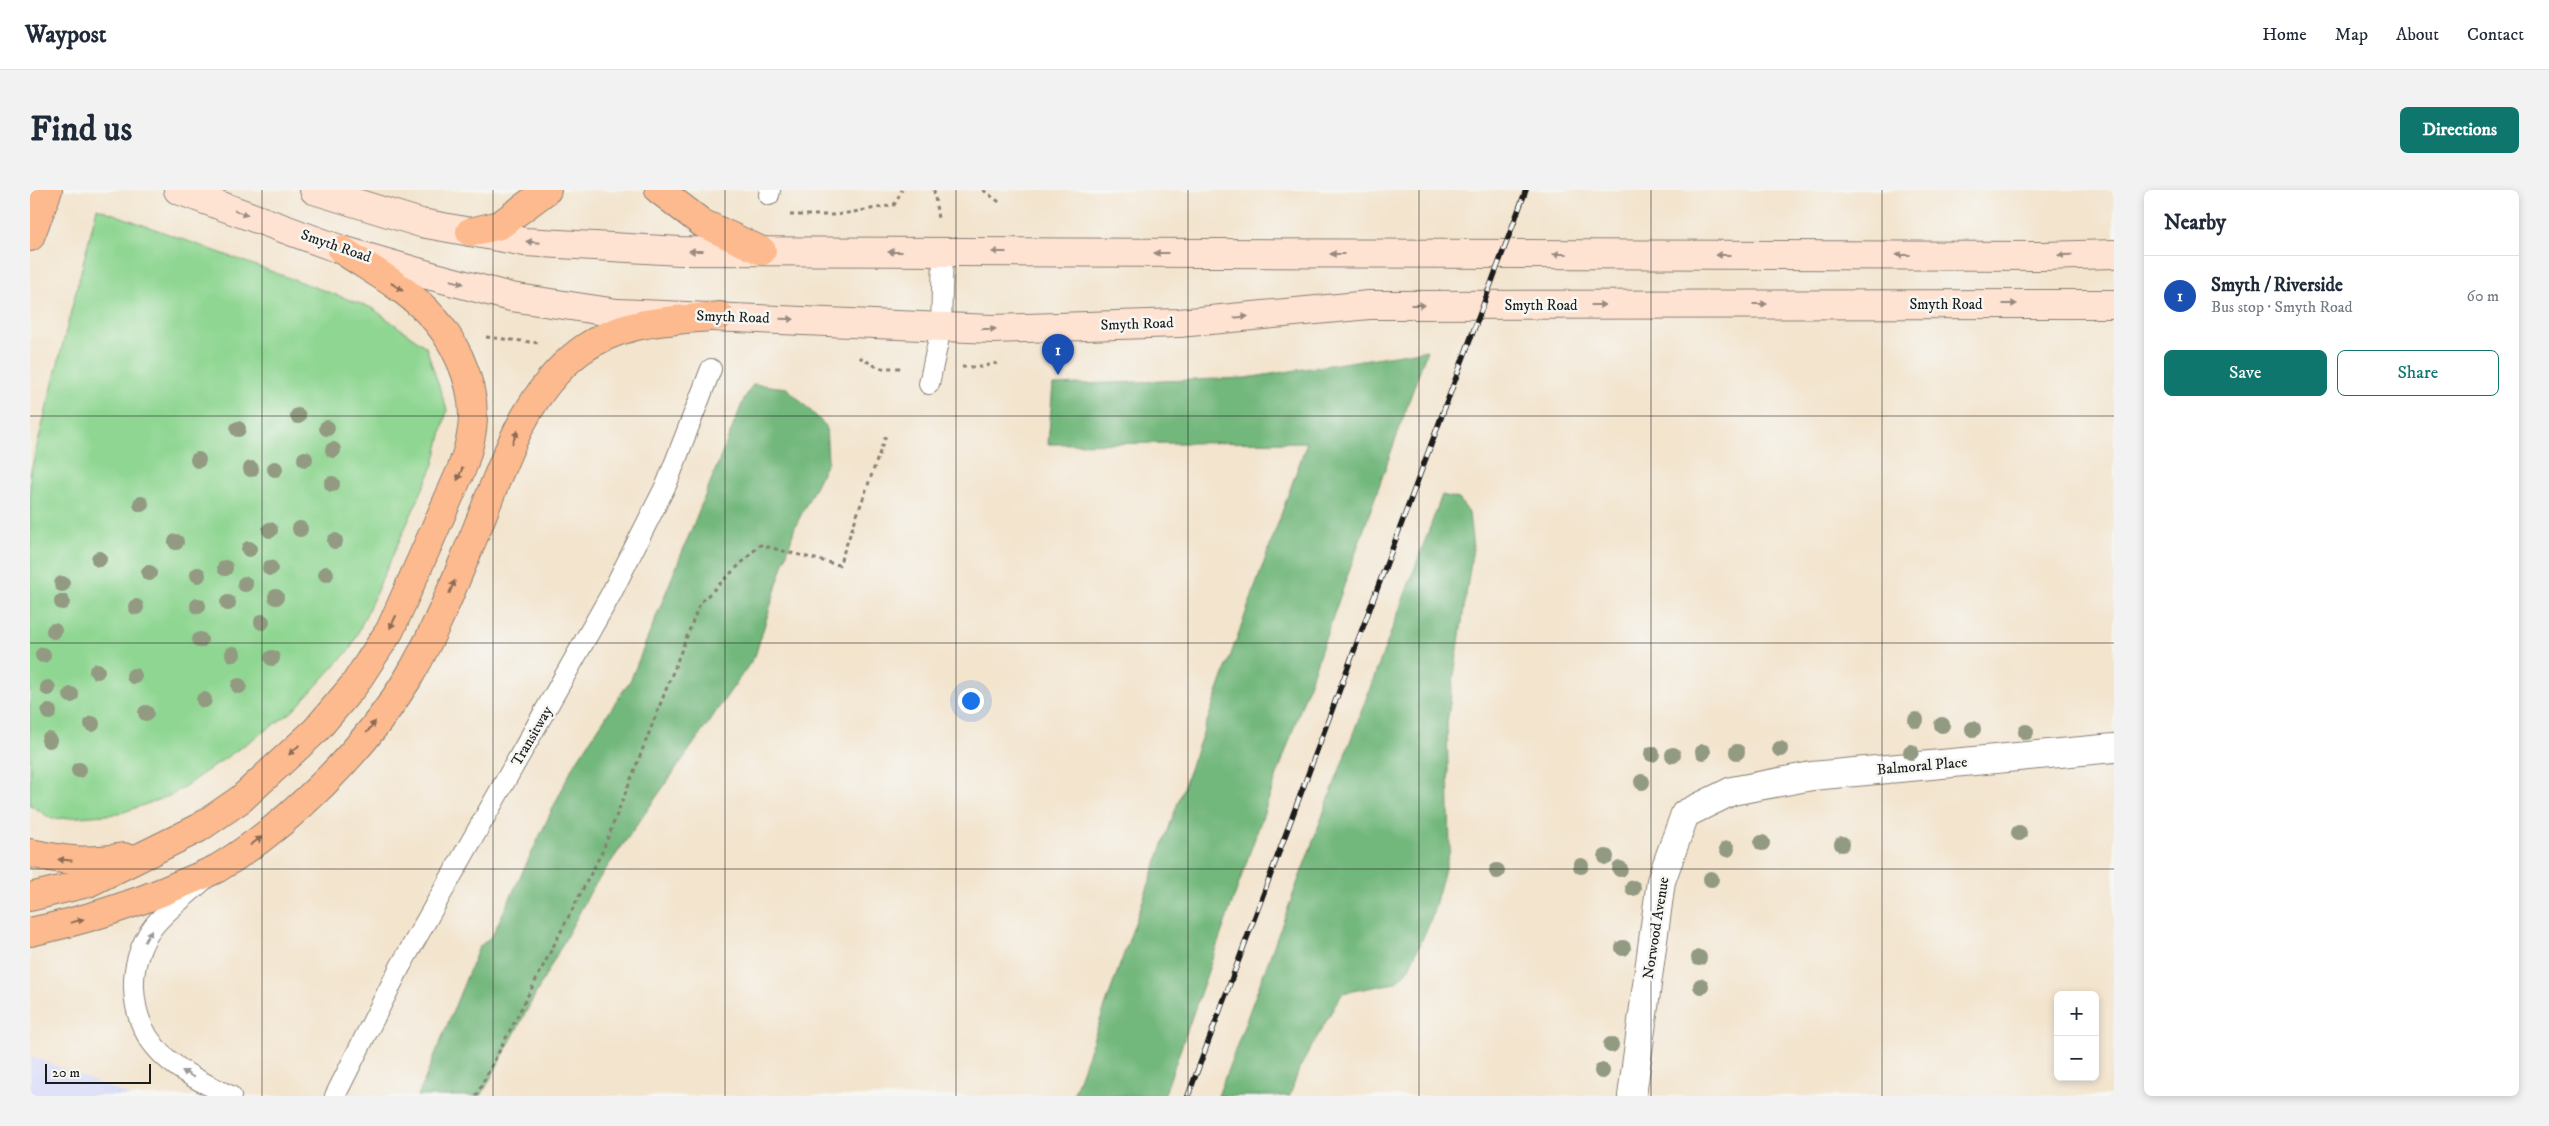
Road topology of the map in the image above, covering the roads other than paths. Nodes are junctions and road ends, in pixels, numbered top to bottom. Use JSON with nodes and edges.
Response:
{"nodes":[{"id":1,"x":48,"y":190,"type":"edge"},
{"id":2,"x":178,"y":190,"type":"edge"},
{"id":3,"x":314,"y":190,"type":"edge"},
{"id":4,"x":547,"y":190,"type":"edge"},
{"id":5,"x":659,"y":190,"type":"edge"},
{"id":6,"x":470,"y":232,"type":"junction"},
{"id":7,"x":30,"y":237,"type":"edge"},
{"id":8,"x":342,"y":250,"type":"junction"},
{"id":9,"x":762,"y":251,"type":"junction"},
{"id":10,"x":943,"y":252,"type":"junction"},
{"id":11,"x":2114,"y":254,"type":"edge"},
{"id":12,"x":2114,"y":304,"type":"edge"},
{"id":13,"x":720,"y":316,"type":"junction"},
{"id":14,"x":940,"y":328,"type":"junction"},
{"id":15,"x":711,"y":369,"type":"dead end"},
{"id":16,"x":929,"y":384,"type":"dead end"},
{"id":17,"x":2114,"y":748,"type":"edge"},
{"id":18,"x":1732,"y":791,"type":"joint"},
{"id":19,"x":30,"y":853,"type":"edge"},
{"id":20,"x":148,"y":853,"type":"junction"},
{"id":21,"x":216,"y":869,"type":"junction"},
{"id":22,"x":30,"y":898,"type":"edge"},
{"id":23,"x":30,"y":932,"type":"edge"},
{"id":24,"x":231,"y":1096,"type":"edge"},
{"id":25,"x":335,"y":1096,"type":"edge"},
{"id":26,"x":1632,"y":1096,"type":"edge"}],
"edges":[{"from":1,"to":7,"type":"main road"},
{"from":2,"to":8,"type":"main road","name":"Smyth Road","one_way":true},
{"from":3,"to":6,"type":"main road"},
{"from":4,"to":6,"type":"main road"},
{"from":5,"to":9,"type":"main road"},
{"from":9,"to":6,"type":"main road","one_way":true},
{"from":8,"to":13,"type":"main road","name":"Smyth Road","one_way":true},
{"from":8,"to":20,"type":"main road","one_way":true},
{"from":10,"to":9,"type":"main road","one_way":true},
{"from":11,"to":10,"type":"main road","one_way":true},
{"from":10,"to":14,"type":"lane"},
{"from":14,"to":12,"type":"main road","name":"Smyth Road","one_way":true},
{"from":13,"to":14,"type":"main road","name":"Smyth Road","one_way":true},
{"from":21,"to":13,"type":"main road","one_way":true},
{"from":14,"to":16,"type":"lane"},
{"from":15,"to":25,"type":"lane","name":"Transitway"},
{"from":17,"to":18,"type":"street","name":"Balmoral Place"},
{"from":18,"to":26,"type":"street","name":"Norwood Avenue"},
{"from":20,"to":19,"type":"main road","one_way":true},
{"from":20,"to":22,"type":"main road"},
{"from":23,"to":21,"type":"main road","one_way":true},
{"from":24,"to":21,"type":"lane","one_way":true}]}
